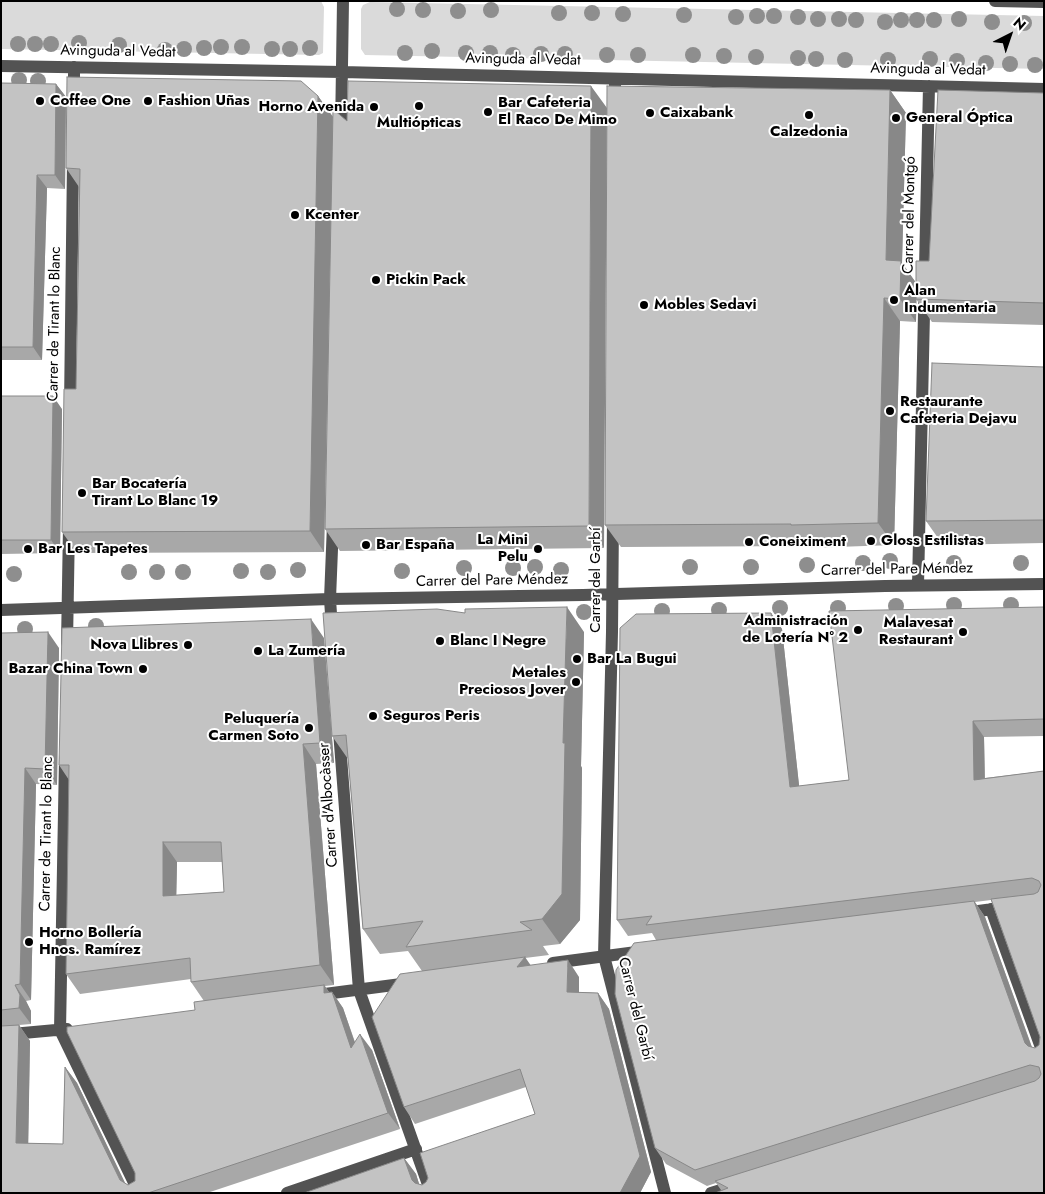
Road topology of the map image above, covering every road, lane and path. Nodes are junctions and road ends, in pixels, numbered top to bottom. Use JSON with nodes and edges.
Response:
{"nodes":[{"id":1,"x":343,"y":1,"type":"edge"},
{"id":2,"x":996,"y":1,"type":"edge"},
{"id":3,"x":1044,"y":2,"type":"edge"},
{"id":4,"x":1,"y":66,"type":"edge"},
{"id":5,"x":74,"y":67,"type":"junction"},
{"id":6,"x":342,"y":72,"type":"junction"},
{"id":7,"x":615,"y":79,"type":"junction"},
{"id":8,"x":929,"y":86,"type":"junction"},
{"id":9,"x":1044,"y":89,"type":"edge"},
{"id":10,"x":74,"y":107,"type":"edge"},
{"id":11,"x":615,"y":109,"type":"edge"},
{"id":12,"x":340,"y":142,"type":"edge"},
{"id":13,"x":73,"y":147,"type":"edge"},
{"id":14,"x":70,"y":417,"type":"edge"},
{"id":15,"x":613,"y":507,"type":"edge"},
{"id":16,"x":333,"y":511,"type":"edge"},
{"id":17,"x":69,"y":517,"type":"edge"},
{"id":18,"x":1044,"y":584,"type":"edge"},
{"id":19,"x":918,"y":586,"type":"junction"},
{"id":20,"x":611,"y":594,"type":"junction"},
{"id":21,"x":330,"y":599,"type":"junction"},
{"id":22,"x":68,"y":609,"type":"junction"},
{"id":23,"x":1,"y":610,"type":"edge"},
{"id":24,"x":333,"y":645,"type":"edge"},
{"id":25,"x":67,"y":659,"type":"edge"},
{"id":26,"x":338,"y":714,"type":"edge"},
{"id":27,"x":65,"y":747,"type":"edge"},
{"id":28,"x":1044,"y":902,"type":"edge"},
{"id":29,"x":991,"y":909,"type":"junction"},
{"id":30,"x":952,"y":914,"type":"edge"},
{"id":31,"x":652,"y":950,"type":"edge"},
{"id":32,"x":604,"y":956,"type":"junction"},
{"id":33,"x":545,"y":964,"type":"edge"},
{"id":34,"x":418,"y":982,"type":"edge"},
{"id":35,"x":359,"y":990,"type":"junction"},
{"id":36,"x":302,"y":998,"type":"edge"},
{"id":37,"x":80,"y":1027,"type":"edge"},
{"id":38,"x":60,"y":1030,"type":"junction"},
{"id":39,"x":1,"y":1035,"type":"edge"},
{"id":40,"x":1044,"y":1056,"type":"edge"},
{"id":41,"x":416,"y":1149,"type":"junction"},
{"id":42,"x":749,"y":1181,"type":"edge"},
{"id":43,"x":139,"y":1193,"type":"edge"},
{"id":44,"x":287,"y":1193,"type":"edge"},
{"id":45,"x":431,"y":1193,"type":"edge"},
{"id":46,"x":665,"y":1193,"type":"edge"},
{"id":47,"x":711,"y":1193,"type":"edge"}],
"edges":[{"from":1,"to":6,"type":"street"},
{"from":2,"to":3,"type":"street"},
{"from":4,"to":5,"type":"street","name":"Avinguda al Vedat"},
{"from":5,"to":6,"type":"street","name":"Avinguda al Vedat"},
{"from":5,"to":10,"type":"street"},
{"from":6,"to":7,"type":"street","name":"Avinguda al Vedat"},
{"from":6,"to":12,"type":"street"},
{"from":7,"to":8,"type":"street","name":"Avinguda al Vedat"},
{"from":7,"to":11,"type":"street"},
{"from":8,"to":9,"type":"street","name":"Avinguda al Vedat"},
{"from":8,"to":19,"type":"street","name":"Carrer del Montgó"},
{"from":13,"to":14,"type":"street","name":"Carrer de Tirant lo Blanc"},
{"from":15,"to":20,"type":"street","name":"Carrer del Garbí"},
{"from":16,"to":21,"type":"street"},
{"from":17,"to":22,"type":"street"},
{"from":18,"to":19,"type":"street","name":"Carrer del Pare Méndez"},
{"from":19,"to":20,"type":"street","name":"Carrer del Pare Méndez"},
{"from":20,"to":21,"type":"street","name":"Carrer del Pare Méndez"},
{"from":20,"to":32,"type":"street","name":"Carrer del Garbí"},
{"from":21,"to":22,"type":"street","name":"Carrer del Pare Méndez"},
{"from":21,"to":24,"type":"street"},
{"from":22,"to":23,"type":"street","name":"Carrer del Pare Méndez"},
{"from":22,"to":25,"type":"street"},
{"from":26,"to":35,"type":"street","name":"Carrer d'Albocàsser"},
{"from":27,"to":38,"type":"street","name":"Carrer de Tirant lo Blanc"},
{"from":28,"to":29,"type":"street"},
{"from":29,"to":30,"type":"street"},
{"from":29,"to":40,"type":"street"},
{"from":31,"to":32,"type":"street"},
{"from":32,"to":33,"type":"street"},
{"from":32,"to":46,"type":"street","name":"Carrer del Garbí"},
{"from":34,"to":35,"type":"street"},
{"from":35,"to":36,"type":"street"},
{"from":35,"to":41,"type":"street","name":"Carrer d'Albocàsser"},
{"from":37,"to":38,"type":"street"},
{"from":38,"to":39,"type":"street"},
{"from":38,"to":43,"type":"street","name":"Carrer de Tirant lo Blanc"},
{"from":41,"to":44,"type":"street"},
{"from":41,"to":45,"type":"street","name":"Carrer d'Albocàsser"},
{"from":42,"to":47,"type":"street"}]}
